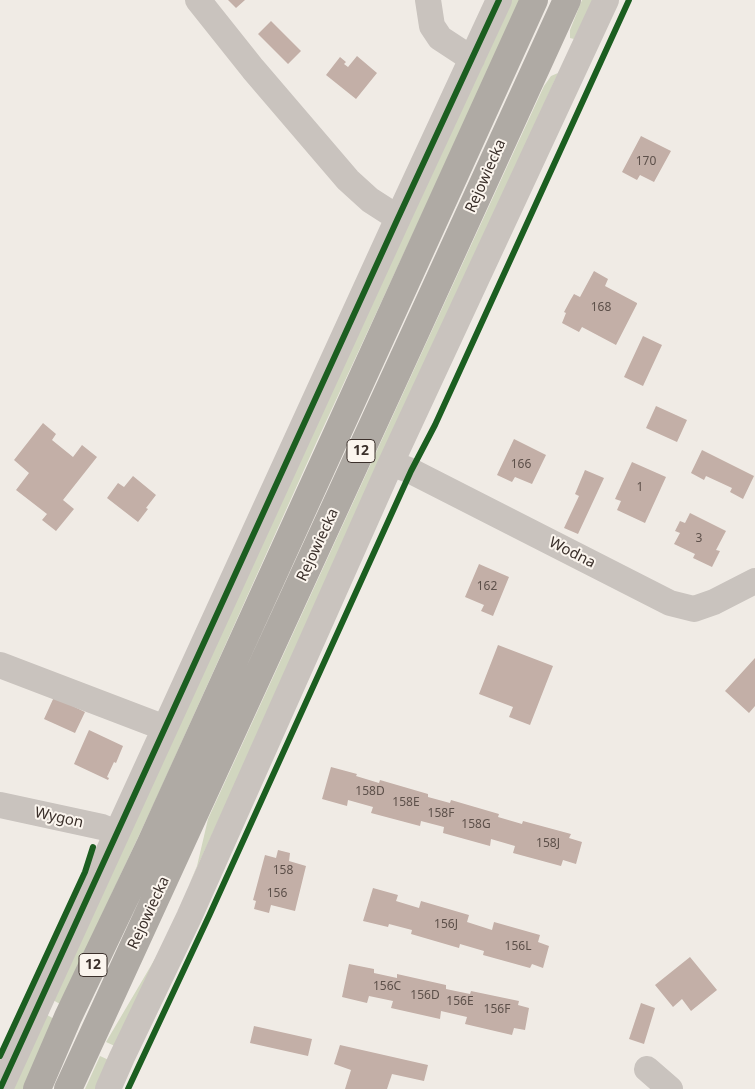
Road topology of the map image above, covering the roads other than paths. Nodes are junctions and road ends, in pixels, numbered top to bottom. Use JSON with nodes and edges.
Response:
{"nodes":[{"id":1,"x":198,"y":0,"type":"edge"},
{"id":2,"x":428,"y":0,"type":"edge"},
{"id":3,"x":499,"y":0,"type":"edge"},
{"id":4,"x":534,"y":0,"type":"edge"},
{"id":5,"x":567,"y":0,"type":"edge"},
{"id":6,"x":606,"y":0,"type":"edge"},
{"id":7,"x":544,"y":48,"type":"junction"},
{"id":8,"x":472,"y":60,"type":"junction"},
{"id":9,"x":577,"y":62,"type":"junction"},
{"id":10,"x":398,"y":218,"type":"junction"},
{"id":11,"x":391,"y":463,"type":"junction"},
{"id":12,"x":755,"y":581,"type":"edge"},
{"id":13,"x":0,"y":665,"type":"edge"},
{"id":14,"x":165,"y":728,"type":"junction"},
{"id":15,"x":0,"y":805,"type":"edge"},
{"id":16,"x":117,"y":833,"type":"junction"},
{"id":17,"x":647,"y":1069,"type":"dead end"},
{"id":18,"x":0,"y":1089,"type":"edge"},
{"id":19,"x":36,"y":1089,"type":"edge"},
{"id":20,"x":68,"y":1089,"type":"edge"},
{"id":21,"x":108,"y":1089,"type":"edge"},
{"id":22,"x":670,"y":1089,"type":"edge"}],
"edges":[{"from":1,"to":10,"type":"street"},
{"from":2,"to":8,"type":"street"},
{"from":3,"to":8,"type":"street"},
{"from":4,"to":19,"type":"highway","name":"Rejowiecka","number":"12"},
{"from":5,"to":7,"type":"highway","name":"Rejowiecka","number":"12"},
{"from":6,"to":9,"type":"street"},
{"from":7,"to":9,"type":"street"},
{"from":7,"to":20,"type":"highway","name":"Rejowiecka","number":"12"},
{"from":8,"to":10,"type":"street"},
{"from":9,"to":11,"type":"street"},
{"from":10,"to":14,"type":"street"},
{"from":11,"to":12,"type":"street","name":"Wodna"},
{"from":11,"to":21,"type":"street"},
{"from":13,"to":14,"type":"street"},
{"from":14,"to":16,"type":"street"},
{"from":15,"to":16,"type":"street","name":"Wygon"},
{"from":16,"to":18,"type":"street"},
{"from":17,"to":22,"type":"street"}]}
